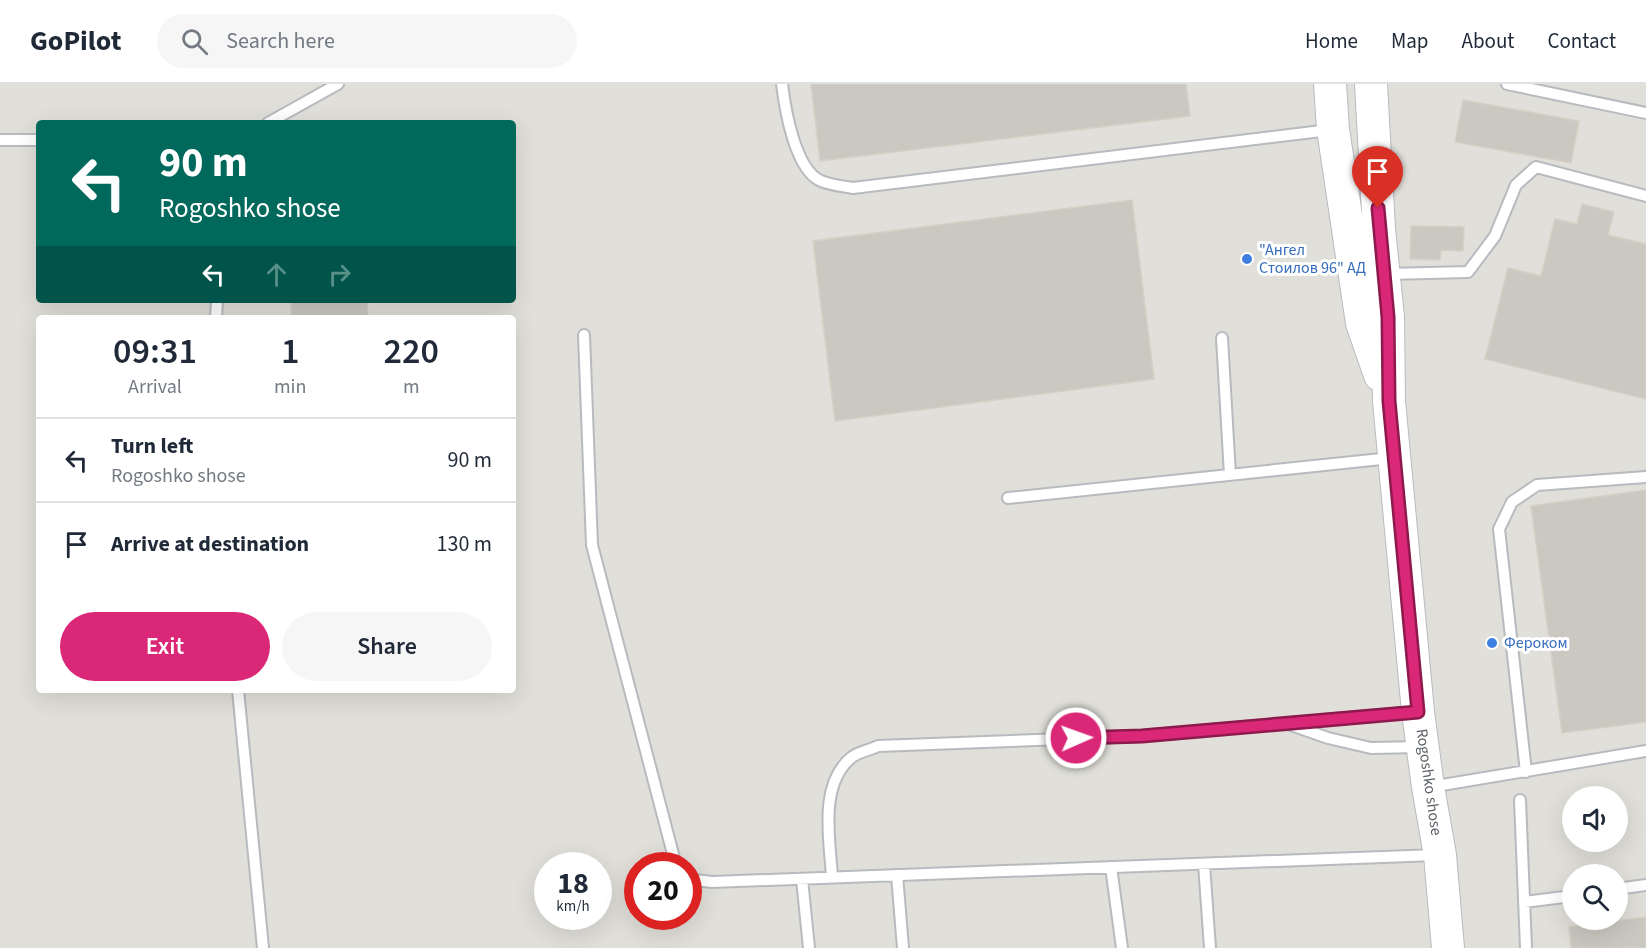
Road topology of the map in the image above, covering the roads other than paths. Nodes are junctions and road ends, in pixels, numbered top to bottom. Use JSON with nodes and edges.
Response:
{"nodes":[{"id":1,"x":338,"y":84,"type":"edge"},
{"id":2,"x":782,"y":84,"type":"edge"},
{"id":3,"x":1330,"y":84,"type":"edge"},
{"id":4,"x":1371,"y":84,"type":"edge"},
{"id":5,"x":1507,"y":84,"type":"edge"},
{"id":6,"x":1646,"y":113,"type":"edge"},
{"id":7,"x":273,"y":120,"type":"edge"},
{"id":8,"x":1333,"y":129,"type":"junction"},
{"id":9,"x":0,"y":140,"type":"edge"},
{"id":10,"x":36,"y":140,"type":"edge"},
{"id":11,"x":1646,"y":196,"type":"edge"},
{"id":12,"x":1384,"y":274,"type":"junction"},
{"id":13,"x":584,"y":335,"type":"dead end"},
{"id":14,"x":1222,"y":338,"type":"dead end"},
{"id":15,"x":1389,"y":401,"type":"junction"},
{"id":16,"x":1395,"y":458,"type":"junction"},
{"id":17,"x":1230,"y":475,"type":"junction"},
{"id":18,"x":1646,"y":477,"type":"edge"},
{"id":19,"x":1008,"y":498,"type":"dead end"},
{"id":20,"x":238,"y":693,"type":"edge"},
{"id":21,"x":1418,"y":712,"type":"junction"},
{"id":22,"x":1286,"y":724,"type":"junction"},
{"id":23,"x":1423,"y":747,"type":"junction"},
{"id":24,"x":1646,"y":751,"type":"edge"},
{"id":25,"x":1526,"y":772,"type":"junction"},
{"id":26,"x":1428,"y":787,"type":"junction"},
{"id":27,"x":1520,"y":800,"type":"dead end"},
{"id":28,"x":672,"y":852,"type":"edge"},
{"id":29,"x":1440,"y":855,"type":"junction"},
{"id":30,"x":1204,"y":864,"type":"junction"},
{"id":31,"x":1111,"y":867,"type":"junction"},
{"id":32,"x":897,"y":875,"type":"junction"},
{"id":33,"x":832,"y":878,"type":"junction"},
{"id":34,"x":802,"y":879,"type":"junction"},
{"id":35,"x":702,"y":881,"type":"edge"},
{"id":36,"x":1646,"y":885,"type":"edge"},
{"id":37,"x":1628,"y":887,"type":"edge"},
{"id":38,"x":1562,"y":897,"type":"edge"},
{"id":39,"x":1524,"y":902,"type":"junction"},
{"id":40,"x":263,"y":948,"type":"edge"},
{"id":41,"x":809,"y":948,"type":"edge"},
{"id":42,"x":903,"y":948,"type":"edge"},
{"id":43,"x":1122,"y":948,"type":"edge"},
{"id":44,"x":1210,"y":948,"type":"edge"},
{"id":45,"x":1448,"y":948,"type":"edge"},
{"id":46,"x":1526,"y":948,"type":"edge"}],
"edges":[{"from":1,"to":7,"type":"lane"},
{"from":2,"to":8,"type":"lane"},
{"from":3,"to":8,"type":"main road","name":"Rogoshko shose"},
{"from":4,"to":12,"type":"main road","name":"Rogoshko shose"},
{"from":5,"to":6,"type":"lane"},
{"from":8,"to":15,"type":"main road","name":"Rogoshko shose"},
{"from":9,"to":10,"type":"lane"},
{"from":11,"to":12,"type":"lane"},
{"from":12,"to":15,"type":"main road","name":"Rogoshko shose"},
{"from":13,"to":28,"type":"lane"},
{"from":14,"to":17,"type":"lane"},
{"from":15,"to":16,"type":"main road","name":"Rogoshko shose"},
{"from":16,"to":17,"type":"lane"},
{"from":16,"to":21,"type":"main road","name":"Rogoshko shose"},
{"from":17,"to":19,"type":"lane"},
{"from":18,"to":25,"type":"lane"},
{"from":20,"to":40,"type":"lane"},
{"from":21,"to":22,"type":"lane"},
{"from":21,"to":23,"type":"main road","name":"Rogoshko shose"},
{"from":22,"to":23,"type":"lane"},
{"from":22,"to":33,"type":"lane"},
{"from":23,"to":26,"type":"main road","name":"Rogoshko shose"},
{"from":24,"to":25,"type":"lane"},
{"from":25,"to":26,"type":"lane"},
{"from":26,"to":29,"type":"main road","name":"Rogoshko shose"},
{"from":27,"to":39,"type":"lane"},
{"from":29,"to":30,"type":"lane"},
{"from":29,"to":45,"type":"main road","name":"Rogoshko shose"},
{"from":30,"to":31,"type":"lane"},
{"from":30,"to":44,"type":"lane"},
{"from":31,"to":32,"type":"lane"},
{"from":31,"to":43,"type":"lane"},
{"from":32,"to":33,"type":"lane"},
{"from":32,"to":42,"type":"lane"},
{"from":33,"to":34,"type":"lane"},
{"from":34,"to":35,"type":"lane"},
{"from":34,"to":41,"type":"lane"},
{"from":36,"to":37,"type":"lane"},
{"from":38,"to":39,"type":"lane"},
{"from":39,"to":46,"type":"lane"}]}
